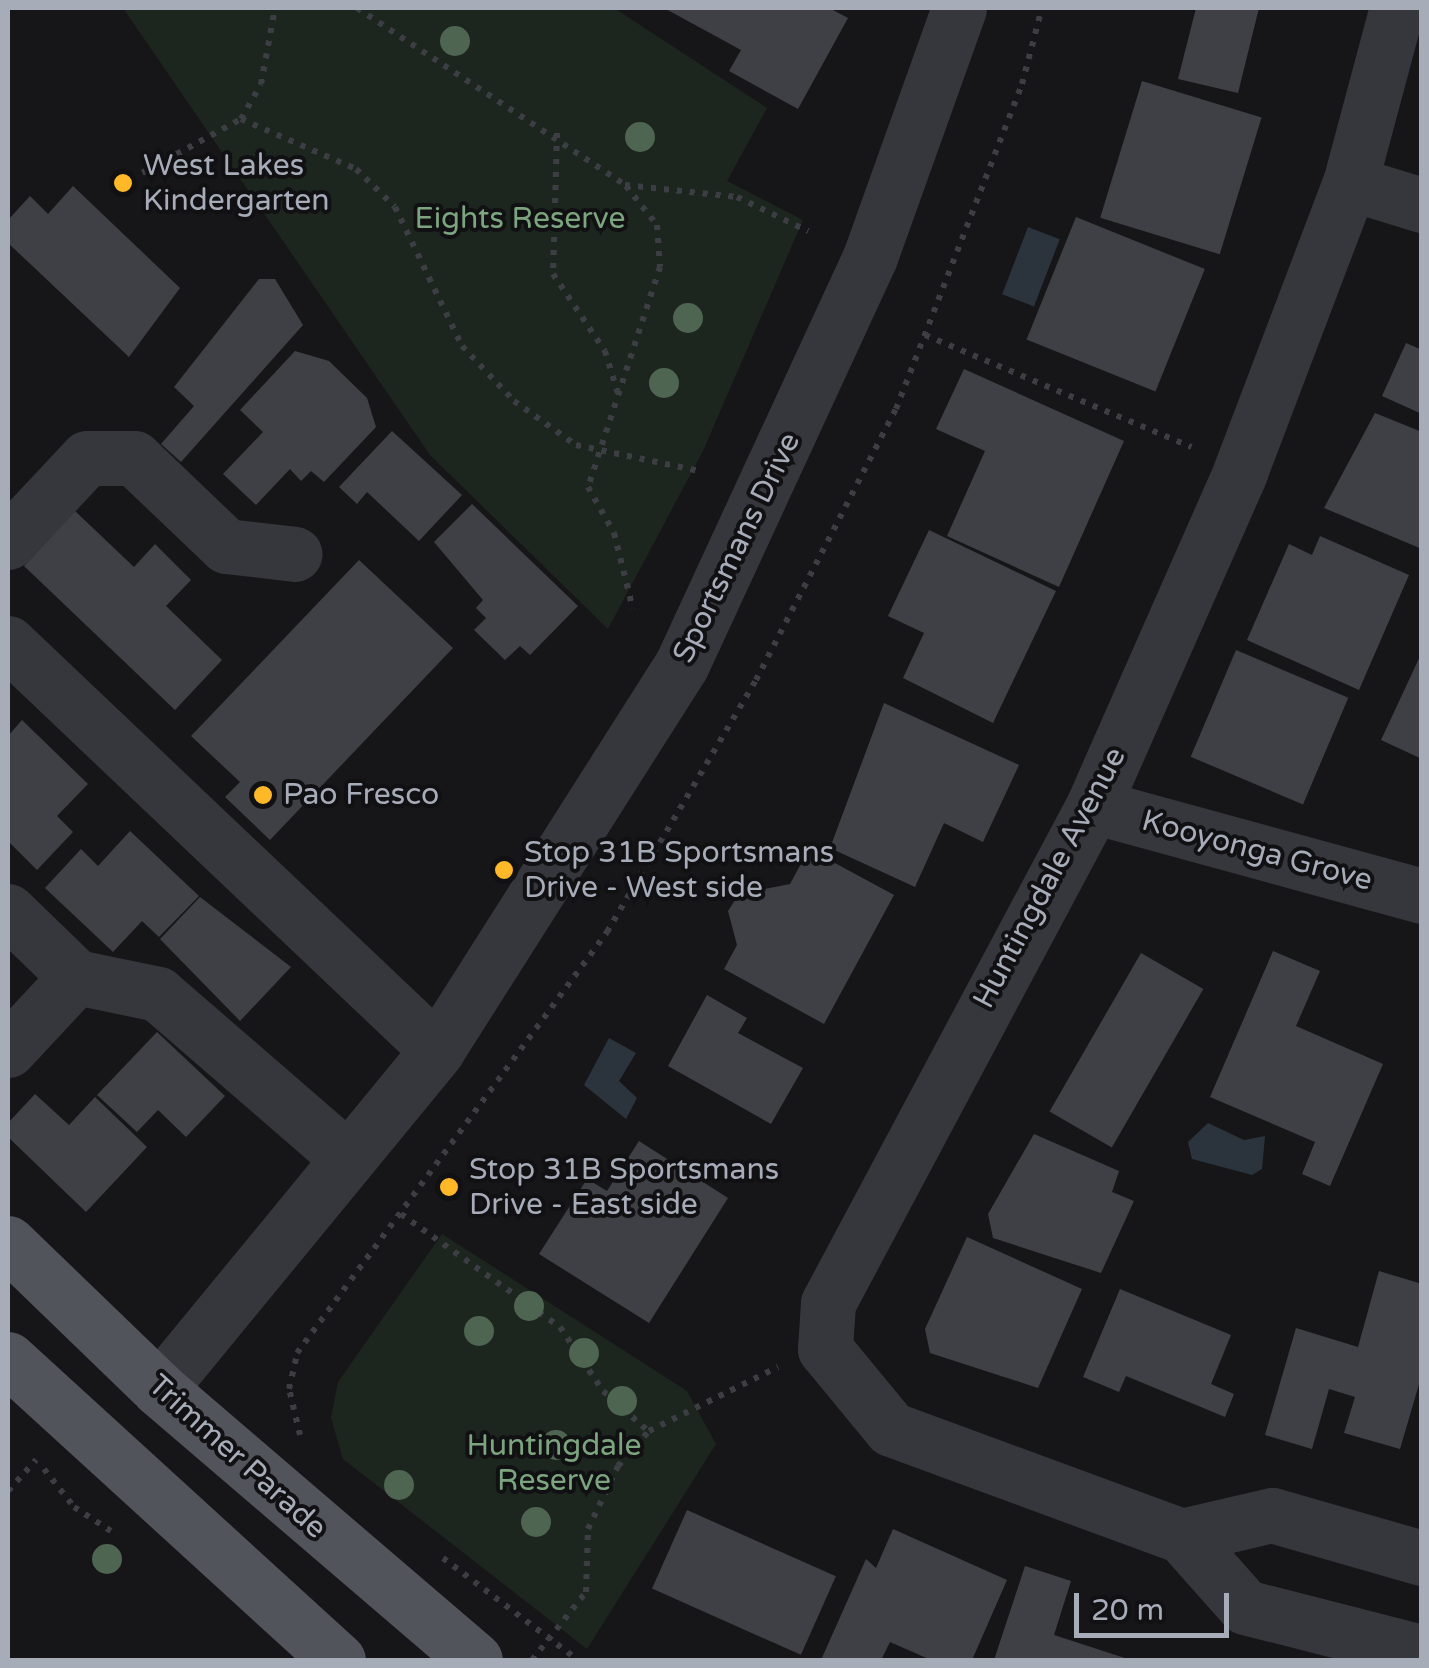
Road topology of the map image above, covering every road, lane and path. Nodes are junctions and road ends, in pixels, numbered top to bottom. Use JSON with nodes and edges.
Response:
{"nodes":[{"id":1,"x":275,"y":8,"type":"edge"},
{"id":2,"x":358,"y":8,"type":"edge"},
{"id":3,"x":959,"y":8,"type":"edge"},
{"id":4,"x":1398,"y":8,"type":"edge"},
{"id":5,"x":240,"y":120,"type":"junction"},
{"id":6,"x":556,"y":132,"type":"junction"},
{"id":7,"x":131,"y":178,"type":"dead end"},
{"id":8,"x":1350,"y":184,"type":"junction"},
{"id":9,"x":625,"y":186,"type":"junction"},
{"id":10,"x":1422,"y":205,"type":"edge"},
{"id":11,"x":808,"y":230,"type":"dead end"},
{"id":12,"x":925,"y":334,"type":"dead end"},
{"id":13,"x":619,"y":398,"type":"junction"},
{"id":14,"x":604,"y":450,"type":"junction"},
{"id":15,"x":1198,"y":450,"type":"dead end"},
{"id":16,"x":699,"y":471,"type":"dead end"},
{"id":17,"x":8,"y":542,"type":"edge"},
{"id":18,"x":295,"y":554,"type":"dead end"},
{"id":19,"x":633,"y":609,"type":"dead end"},
{"id":20,"x":8,"y":643,"type":"edge"},
{"id":21,"x":1093,"y":806,"type":"junction"},
{"id":22,"x":1422,"y":896,"type":"edge"},
{"id":23,"x":8,"y":911,"type":"edge"},
{"id":24,"x":76,"y":976,"type":"junction"},
{"id":25,"x":8,"y":1050,"type":"edge"},
{"id":26,"x":437,"y":1050,"type":"junction"},
{"id":27,"x":347,"y":1158,"type":"junction"},
{"id":28,"x":8,"y":1243,"type":"edge"},
{"id":29,"x":825,"y":1348,"type":"junction"},
{"id":30,"x":18,"y":1370,"type":"edge"},
{"id":31,"x":159,"y":1388,"type":"junction"},
{"id":32,"x":648,"y":1431,"type":"junction"},
{"id":33,"x":305,"y":1445,"type":"dead end"},
{"id":34,"x":36,"y":1460,"type":"dead end"},
{"id":35,"x":8,"y":1491,"type":"edge"},
{"id":36,"x":182,"y":1520,"type":"junction"},
{"id":37,"x":1182,"y":1536,"type":"junction"},
{"id":38,"x":426,"y":1551,"type":"dead end"},
{"id":39,"x":1422,"y":1558,"type":"edge"},
{"id":40,"x":551,"y":1638,"type":"junction"},
{"id":41,"x":1422,"y":1652,"type":"edge"},
{"id":42,"x":338,"y":1660,"type":"edge"},
{"id":43,"x":475,"y":1660,"type":"edge"},
{"id":44,"x":532,"y":1660,"type":"edge"},
{"id":45,"x":578,"y":1660,"type":"edge"}],
"edges":[{"from":1,"to":5,"type":"path"},
{"from":2,"to":6,"type":"path"},
{"from":3,"to":26,"type":"street","name":"Sportsmans Drive"},
{"from":4,"to":8,"type":"street","name":"Huntingdale Avenue"},
{"from":5,"to":7,"type":"path"},
{"from":5,"to":14,"type":"path"},
{"from":6,"to":9,"type":"path"},
{"from":6,"to":13,"type":"path"},
{"from":8,"to":10,"type":"street"},
{"from":8,"to":21,"type":"street","name":"Huntingdale Avenue"},
{"from":9,"to":11,"type":"path"},
{"from":9,"to":13,"type":"path"},
{"from":12,"to":15,"type":"path"},
{"from":13,"to":14,"type":"path"},
{"from":14,"to":16,"type":"path"},
{"from":14,"to":19,"type":"path"},
{"from":17,"to":18,"type":"street"},
{"from":20,"to":26,"type":"street"},
{"from":21,"to":22,"type":"street","name":"Kooyonga Grove"},
{"from":21,"to":29,"type":"street","name":"Huntingdale Avenue"},
{"from":23,"to":24,"type":"street"},
{"from":24,"to":25,"type":"street"},
{"from":24,"to":27,"type":"street"},
{"from":26,"to":27,"type":"street","name":"Sportsmans Drive"},
{"from":27,"to":31,"type":"street","name":"Sportsmans Drive"},
{"from":28,"to":31,"type":"main road","name":"Trimmer Parade"},
{"from":29,"to":32,"type":"path"},
{"from":29,"to":37,"type":"street"},
{"from":30,"to":31,"type":"main road"},
{"from":30,"to":36,"type":"main road"},
{"from":31,"to":36,"type":"main road"},
{"from":31,"to":43,"type":"main road","name":"Trimmer Parade"},
{"from":32,"to":33,"type":"path"},
{"from":32,"to":40,"type":"path"},
{"from":34,"to":35,"type":"path"},
{"from":36,"to":42,"type":"main road"},
{"from":37,"to":39,"type":"street"},
{"from":37,"to":41,"type":"street"},
{"from":38,"to":40,"type":"path"},
{"from":40,"to":44,"type":"path"},
{"from":40,"to":45,"type":"path"}]}
